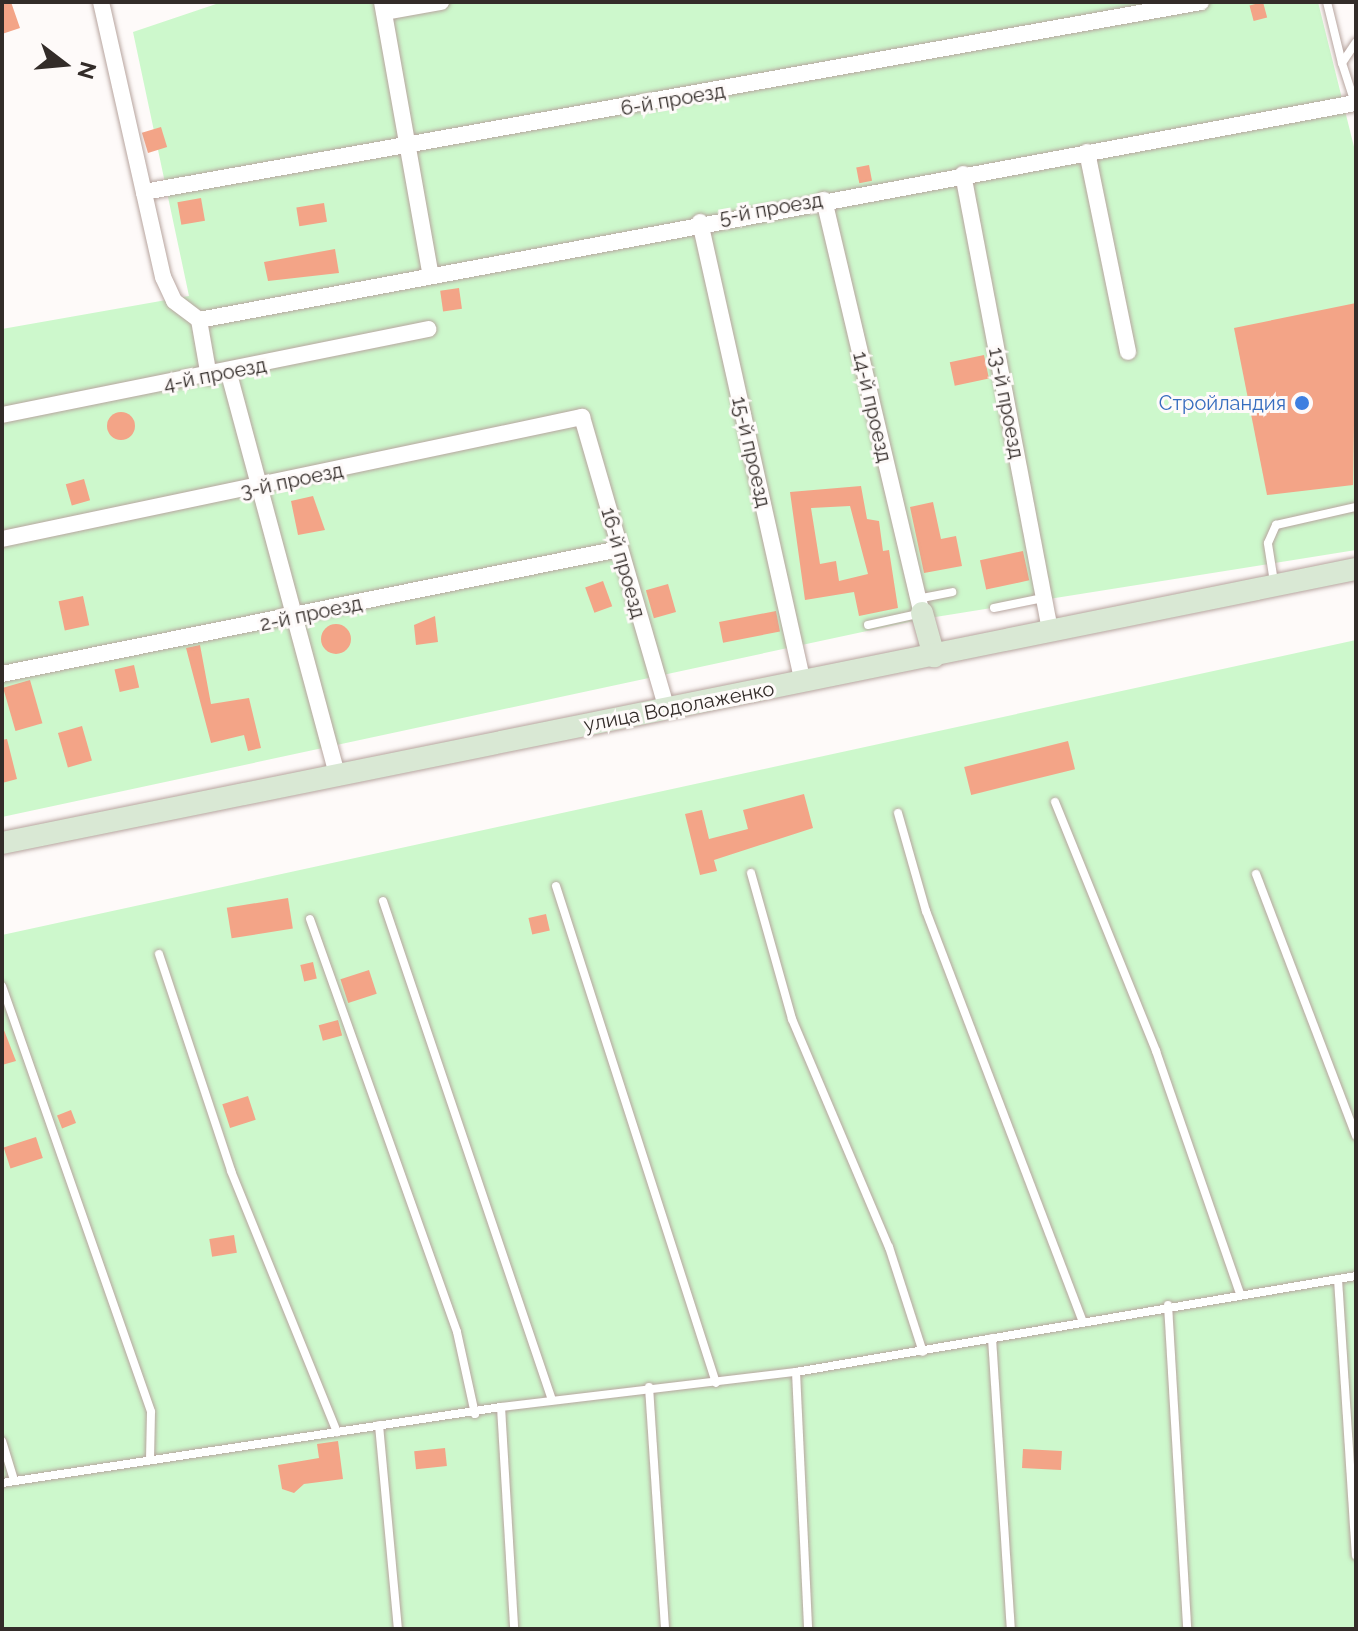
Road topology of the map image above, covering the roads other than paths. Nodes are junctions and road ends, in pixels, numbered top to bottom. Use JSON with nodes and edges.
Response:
{"nodes":[{"id":1,"x":101,"y":2,"type":"edge"},
{"id":2,"x":441,"y":2,"type":"edge"},
{"id":3,"x":1201,"y":2,"type":"edge"},
{"id":4,"x":1327,"y":2,"type":"edge"},
{"id":5,"x":383,"y":7,"type":"edge"},
{"id":6,"x":1356,"y":42,"type":"edge"},
{"id":7,"x":1342,"y":63,"type":"junction"},
{"id":8,"x":1355,"y":105,"type":"edge"},
{"id":9,"x":407,"y":142,"type":"junction"},
{"id":10,"x":1087,"y":152,"type":"junction"},
{"id":11,"x":963,"y":174,"type":"junction"},
{"id":12,"x":144,"y":192,"type":"junction"},
{"id":13,"x":824,"y":200,"type":"junction"},
{"id":14,"x":700,"y":222,"type":"junction"},
{"id":15,"x":430,"y":272,"type":"junction"},
{"id":16,"x":194,"y":318,"type":"junction"},
{"id":17,"x":428,"y":329,"type":"dead end"},
{"id":18,"x":1128,"y":352,"type":"dead end"},
{"id":19,"x":229,"y":374,"type":"junction"},
{"id":20,"x":209,"y":377,"type":"junction"},
{"id":21,"x":2,"y":415,"type":"edge"},
{"id":22,"x":582,"y":417,"type":"joint"},
{"id":23,"x":261,"y":488,"type":"junction"},
{"id":24,"x":1356,"y":507,"type":"edge"},
{"id":25,"x":2,"y":539,"type":"edge"},
{"id":26,"x":619,"y":549,"type":"junction"},
{"id":27,"x":1356,"y":569,"type":"edge"},
{"id":28,"x":1274,"y":586,"type":"junction"},
{"id":29,"x":952,"y":592,"type":"dead end"},
{"id":30,"x":1044,"y":598,"type":"junction"},
{"id":31,"x":919,"y":606,"type":"junction"},
{"id":32,"x":994,"y":608,"type":"dead end"},
{"id":33,"x":299,"y":617,"type":"junction"},
{"id":34,"x":868,"y":625,"type":"dead end"},
{"id":35,"x":1050,"y":631,"type":"junction"},
{"id":36,"x":934,"y":656,"type":"junction"},
{"id":37,"x":2,"y":674,"type":"edge"},
{"id":38,"x":803,"y":682,"type":"junction"},
{"id":39,"x":667,"y":709,"type":"junction"},
{"id":40,"x":337,"y":775,"type":"junction"},
{"id":41,"x":1055,"y":802,"type":"dead end"},
{"id":42,"x":898,"y":813,"type":"dead end"},
{"id":43,"x":2,"y":843,"type":"edge"},
{"id":44,"x":751,"y":873,"type":"dead end"},
{"id":45,"x":1256,"y":874,"type":"dead end"},
{"id":46,"x":556,"y":886,"type":"dead end"},
{"id":47,"x":383,"y":901,"type":"dead end"},
{"id":48,"x":310,"y":919,"type":"dead end"},
{"id":49,"x":159,"y":954,"type":"dead end"},
{"id":50,"x":2,"y":986,"type":"edge"},
{"id":51,"x":1356,"y":1136,"type":"edge"},
{"id":52,"x":1356,"y":1276,"type":"edge"},
{"id":53,"x":1338,"y":1279,"type":"junction"},
{"id":54,"x":1240,"y":1294,"type":"junction"},
{"id":55,"x":1168,"y":1305,"type":"junction"},
{"id":56,"x":1082,"y":1319,"type":"junction"},
{"id":57,"x":992,"y":1338,"type":"junction"},
{"id":58,"x":923,"y":1352,"type":"junction"},
{"id":59,"x":796,"y":1372,"type":"junction"},
{"id":60,"x":716,"y":1383,"type":"junction"},
{"id":61,"x":649,"y":1387,"type":"junction"},
{"id":62,"x":552,"y":1400,"type":"junction"},
{"id":63,"x":501,"y":1407,"type":"junction"},
{"id":64,"x":475,"y":1414,"type":"junction"},
{"id":65,"x":379,"y":1425,"type":"junction"},
{"id":66,"x":337,"y":1432,"type":"junction"},
{"id":67,"x":2,"y":1441,"type":"edge"},
{"id":68,"x":150,"y":1458,"type":"junction"},
{"id":69,"x":14,"y":1480,"type":"junction"},
{"id":70,"x":2,"y":1483,"type":"edge"},
{"id":71,"x":1356,"y":1555,"type":"edge"},
{"id":72,"x":398,"y":1629,"type":"edge"},
{"id":73,"x":514,"y":1629,"type":"edge"},
{"id":74,"x":665,"y":1629,"type":"edge"},
{"id":75,"x":808,"y":1629,"type":"edge"},
{"id":76,"x":1011,"y":1629,"type":"edge"},
{"id":77,"x":1187,"y":1629,"type":"edge"}],
"edges":[{"from":1,"to":12,"type":"street"},
{"from":2,"to":5,"type":"street"},
{"from":3,"to":9,"type":"street","name":"6-й проезд"},
{"from":4,"to":7,"type":"lane"},
{"from":5,"to":9,"type":"street"},
{"from":6,"to":7,"type":"lane"},
{"from":7,"to":8,"type":"lane"},
{"from":8,"to":10,"type":"street","name":"5-й проезд"},
{"from":9,"to":12,"type":"street","name":"6-й проезд"},
{"from":9,"to":15,"type":"street"},
{"from":10,"to":11,"type":"street","name":"5-й проезд"},
{"from":10,"to":18,"type":"street"},
{"from":11,"to":13,"type":"street","name":"5-й проезд"},
{"from":11,"to":30,"type":"street","name":"13-й проезд"},
{"from":12,"to":16,"type":"street"},
{"from":13,"to":14,"type":"street","name":"5-й проезд"},
{"from":13,"to":31,"type":"street","name":"14-й проезд"},
{"from":14,"to":15,"type":"street","name":"5-й проезд"},
{"from":14,"to":38,"type":"street","name":"15-й проезд"},
{"from":15,"to":16,"type":"street","name":"5-й проезд"},
{"from":16,"to":20,"type":"street"},
{"from":17,"to":19,"type":"street","name":"4-й проезд"},
{"from":19,"to":20,"type":"street","name":"4-й проезд"},
{"from":19,"to":23,"type":"street"},
{"from":20,"to":21,"type":"street","name":"4-й проезд"},
{"from":22,"to":23,"type":"street","name":"3-й проезд"},
{"from":22,"to":26,"type":"street","name":"16-й проезд"},
{"from":23,"to":25,"type":"street","name":"3-й проезд"},
{"from":23,"to":33,"type":"street"},
{"from":24,"to":28,"type":"lane"},
{"from":26,"to":33,"type":"street","name":"2-й проезд"},
{"from":26,"to":39,"type":"street","name":"16-й проезд"},
{"from":27,"to":28,"type":"main road","name":"улица Водолаженко"},
{"from":28,"to":35,"type":"main road","name":"улица Водолаженко"},
{"from":29,"to":31,"type":"lane"},
{"from":30,"to":32,"type":"lane"},
{"from":30,"to":35,"type":"street","name":"13-й проезд"},
{"from":31,"to":34,"type":"lane"},
{"from":31,"to":36,"type":"main road"},
{"from":33,"to":37,"type":"street","name":"2-й проезд"},
{"from":33,"to":40,"type":"street"},
{"from":35,"to":36,"type":"main road","name":"улица Водолаженко"},
{"from":36,"to":38,"type":"main road","name":"улица Водолаженко"},
{"from":38,"to":39,"type":"main road","name":"улица Водолаженко"},
{"from":39,"to":40,"type":"main road","name":"улица Водолаженко"},
{"from":40,"to":43,"type":"main road","name":"улица Водолаженко"},
{"from":41,"to":54,"type":"lane"},
{"from":42,"to":56,"type":"lane"},
{"from":44,"to":58,"type":"lane"},
{"from":45,"to":51,"type":"lane"},
{"from":46,"to":60,"type":"lane"},
{"from":47,"to":62,"type":"lane"},
{"from":48,"to":64,"type":"lane"},
{"from":49,"to":66,"type":"lane"},
{"from":50,"to":68,"type":"lane"},
{"from":52,"to":53,"type":"lane"},
{"from":53,"to":54,"type":"lane"},
{"from":53,"to":71,"type":"lane"},
{"from":54,"to":55,"type":"lane"},
{"from":55,"to":56,"type":"lane"},
{"from":55,"to":77,"type":"lane"},
{"from":56,"to":57,"type":"lane"},
{"from":57,"to":58,"type":"lane"},
{"from":57,"to":76,"type":"lane"},
{"from":58,"to":59,"type":"lane"},
{"from":59,"to":60,"type":"lane"},
{"from":59,"to":75,"type":"lane"},
{"from":60,"to":61,"type":"lane"},
{"from":61,"to":62,"type":"lane"},
{"from":61,"to":74,"type":"lane"},
{"from":62,"to":63,"type":"lane"},
{"from":63,"to":64,"type":"lane"},
{"from":63,"to":73,"type":"lane"},
{"from":64,"to":65,"type":"lane"},
{"from":65,"to":66,"type":"lane"},
{"from":65,"to":72,"type":"lane"},
{"from":66,"to":68,"type":"lane"},
{"from":67,"to":69,"type":"lane"},
{"from":68,"to":69,"type":"lane"},
{"from":69,"to":70,"type":"lane"}]}
